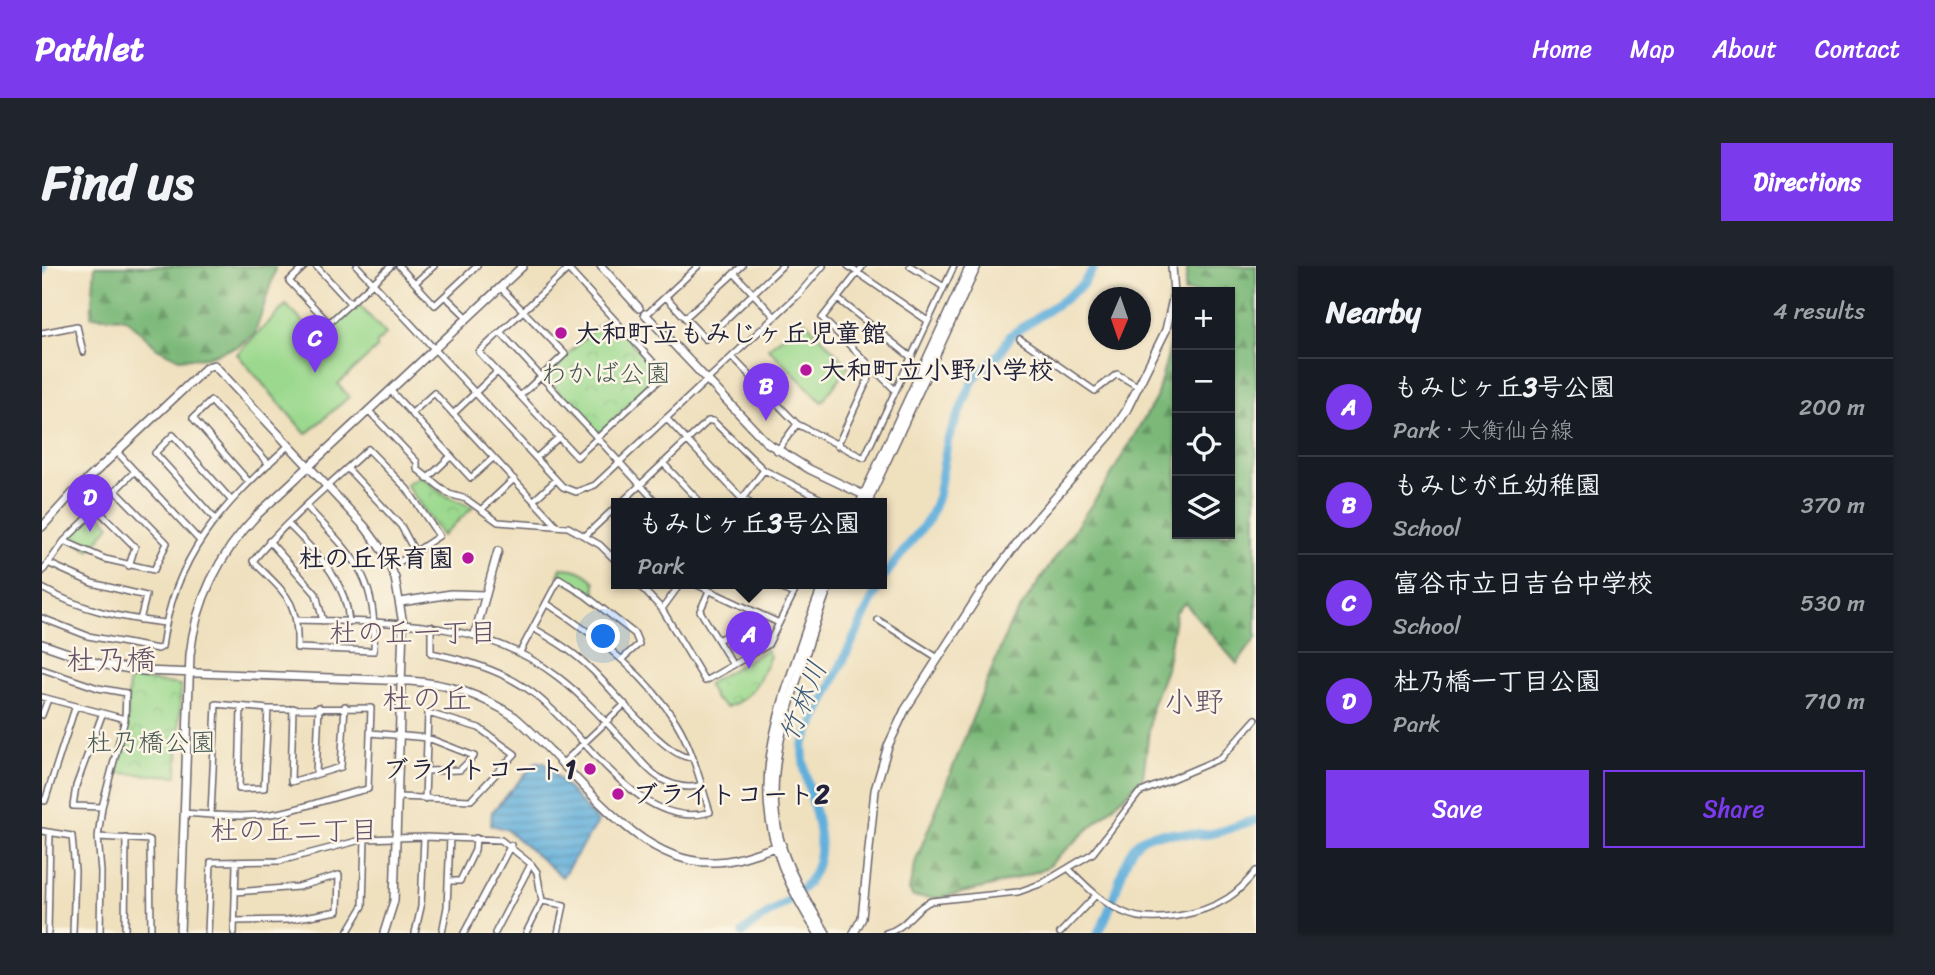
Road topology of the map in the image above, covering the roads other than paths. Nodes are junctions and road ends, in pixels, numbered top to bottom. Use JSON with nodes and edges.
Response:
{"nodes":[{"id":1,"x":305,"y":266,"type":"edge"},
{"id":2,"x":316,"y":266,"type":"edge"},
{"id":3,"x":357,"y":266,"type":"edge"},
{"id":4,"x":391,"y":266,"type":"edge"},
{"id":5,"x":399,"y":266,"type":"edge"},
{"id":6,"x":434,"y":266,"type":"edge"},
{"id":7,"x":477,"y":266,"type":"edge"},
{"id":8,"x":523,"y":266,"type":"edge"},
{"id":9,"x":601,"y":266,"type":"edge"},
{"id":10,"x":698,"y":266,"type":"edge"},
{"id":11,"x":742,"y":266,"type":"edge"},
{"id":12,"x":782,"y":266,"type":"edge"},
{"id":13,"x":823,"y":266,"type":"edge"},
{"id":14,"x":848,"y":266,"type":"edge"},
{"id":15,"x":863,"y":266,"type":"edge"},
{"id":16,"x":910,"y":266,"type":"edge"},
{"id":17,"x":954,"y":266,"type":"edge"},
{"id":18,"x":970,"y":266,"type":"edge"},
{"id":19,"x":977,"y":266,"type":"edge"},
{"id":20,"x":1172,"y":266,"type":"edge"},
{"id":21,"x":566,"y":268,"type":"edge"},
{"id":22,"x":734,"y":273,"type":"junction"},
{"id":23,"x":858,"y":273,"type":"junction"},
{"id":24,"x":372,"y":283,"type":"junction"},
{"id":25,"x":415,"y":283,"type":"junction"},
{"id":26,"x":500,"y":287,"type":"junction"},
{"id":27,"x":944,"y":287,"type":"junction"},
{"id":28,"x":754,"y":295,"type":"junction"},
{"id":29,"x":445,"y":296,"type":"junction"},
{"id":30,"x":666,"y":297,"type":"junction"},
{"id":31,"x":838,"y":299,"type":"junction"},
{"id":32,"x":350,"y":303,"type":"junction"},
{"id":33,"x":524,"y":311,"type":"junction"},
{"id":34,"x":644,"y":313,"type":"junction"},
{"id":35,"x":775,"y":317,"type":"junction"},
{"id":36,"x":468,"y":318,"type":"junction"},
{"id":37,"x":685,"y":318,"type":"junction"},
{"id":38,"x":928,"y":321,"type":"junction"},
{"id":39,"x":42,"y":333,"type":"edge"},
{"id":40,"x":500,"y":333,"type":"junction"},
{"id":41,"x":1020,"y":339,"type":"dead end"},
{"id":42,"x":435,"y":349,"type":"junction"},
{"id":43,"x":83,"y":352,"type":"dead end"},
{"id":44,"x":732,"y":357,"type":"junction"},
{"id":45,"x":911,"y":357,"type":"junction"},
{"id":46,"x":873,"y":369,"type":"junction"},
{"id":47,"x":497,"y":372,"type":"junction"},
{"id":48,"x":541,"y":377,"type":"junction"},
{"id":49,"x":707,"y":380,"type":"junction"},
{"id":50,"x":1139,"y":387,"type":"junction"},
{"id":51,"x":390,"y":390,"type":"junction"},
{"id":52,"x":895,"y":390,"type":"junction"},
{"id":53,"x":476,"y":393,"type":"junction"},
{"id":54,"x":520,"y":396,"type":"junction"},
{"id":55,"x":368,"y":410,"type":"junction"},
{"id":56,"x":412,"y":413,"type":"junction"},
{"id":57,"x":453,"y":414,"type":"junction"},
{"id":58,"x":666,"y":418,"type":"junction"},
{"id":59,"x":797,"y":424,"type":"junction"},
{"id":60,"x":558,"y":438,"type":"junction"},
{"id":61,"x":598,"y":438,"type":"junction"},
{"id":62,"x":687,"y":440,"type":"junction"},
{"id":63,"x":289,"y":445,"type":"junction"},
{"id":64,"x":837,"y":446,"type":"junction"},
{"id":65,"x":777,"y":451,"type":"junction"},
{"id":66,"x":117,"y":452,"type":"junction"},
{"id":67,"x":452,"y":456,"type":"junction"},
{"id":68,"x":493,"y":458,"type":"junction"},
{"id":69,"x":536,"y":458,"type":"junction"},
{"id":70,"x":620,"y":461,"type":"junction"},
{"id":71,"x":663,"y":463,"type":"junction"},
{"id":72,"x":268,"y":464,"type":"junction"},
{"id":73,"x":309,"y":466,"type":"junction"},
{"id":74,"x":347,"y":468,"type":"junction"},
{"id":75,"x":764,"y":470,"type":"junction"},
{"id":76,"x":135,"y":471,"type":"junction"},
{"id":77,"x":426,"y":479,"type":"junction"},
{"id":78,"x":514,"y":479,"type":"junction"},
{"id":79,"x":556,"y":480,"type":"junction"},
{"id":80,"x":249,"y":482,"type":"junction"},
{"id":81,"x":640,"y":484,"type":"junction"},
{"id":82,"x":327,"y":486,"type":"junction"},
{"id":83,"x":116,"y":490,"type":"junction"},
{"id":84,"x":626,"y":498,"type":"edge"},
{"id":85,"x":653,"y":498,"type":"edge"},
{"id":86,"x":696,"y":498,"type":"edge"},
{"id":87,"x":741,"y":498,"type":"edge"},
{"id":88,"x":743,"y":498,"type":"edge"},
{"id":89,"x":819,"y":498,"type":"edge"},
{"id":90,"x":867,"y":498,"type":"edge"},
{"id":91,"x":231,"y":500,"type":"junction"},
{"id":92,"x":534,"y":500,"type":"junction"},
{"id":93,"x":306,"y":506,"type":"junction"},
{"id":94,"x":96,"y":508,"type":"junction"},
{"id":95,"x":482,"y":509,"type":"junction"},
{"id":96,"x":611,"y":512,"type":"edge"},
{"id":97,"x":214,"y":518,"type":"junction"},
{"id":98,"x":288,"y":524,"type":"junction"},
{"id":99,"x":557,"y":526,"type":"junction"},
{"id":100,"x":42,"y":527,"type":"edge"},
{"id":101,"x":585,"y":536,"type":"junction"},
{"id":102,"x":199,"y":540,"type":"junction"},
{"id":103,"x":64,"y":541,"type":"junction"},
{"id":104,"x":269,"y":541,"type":"junction"},
{"id":105,"x":498,"y":551,"type":"dead end"},
{"id":106,"x":415,"y":552,"type":"junction"},
{"id":107,"x":611,"y":556,"type":"edge"},
{"id":108,"x":48,"y":563,"type":"junction"},
{"id":109,"x":129,"y":566,"type":"junction"},
{"id":110,"x":391,"y":567,"type":"junction"},
{"id":111,"x":42,"y":572,"type":"edge"},
{"id":112,"x":42,"y":588,"type":"edge"},
{"id":113,"x":643,"y":589,"type":"edge"},
{"id":114,"x":677,"y":589,"type":"edge"},
{"id":115,"x":705,"y":589,"type":"edge"},
{"id":116,"x":782,"y":589,"type":"edge"},
{"id":117,"x":796,"y":589,"type":"edge"},
{"id":118,"x":822,"y":589,"type":"edge"},
{"id":119,"x":828,"y":589,"type":"edge"},
{"id":120,"x":709,"y":591,"type":"junction"},
{"id":121,"x":793,"y":594,"type":"junction"},
{"id":122,"x":486,"y":595,"type":"junction"},
{"id":123,"x":401,"y":602,"type":"junction"},
{"id":124,"x":546,"y":603,"type":"junction"},
{"id":125,"x":662,"y":609,"type":"junction"},
{"id":126,"x":752,"y":611,"type":"junction"},
{"id":127,"x":42,"y":618,"type":"edge"},
{"id":128,"x":140,"y":620,"type":"junction"},
{"id":129,"x":298,"y":620,"type":"junction"},
{"id":130,"x":878,"y":620,"type":"dead end"},
{"id":131,"x":323,"y":621,"type":"junction"},
{"id":132,"x":349,"y":622,"type":"junction"},
{"id":133,"x":165,"y":623,"type":"junction"},
{"id":134,"x":375,"y":623,"type":"junction"},
{"id":135,"x":779,"y":623,"type":"junction"},
{"id":136,"x":403,"y":624,"type":"junction"},
{"id":137,"x":431,"y":626,"type":"junction"},
{"id":138,"x":533,"y":628,"type":"junction"},
{"id":139,"x":475,"y":634,"type":"junction"},
{"id":140,"x":718,"y":640,"type":"junction"},
{"id":141,"x":42,"y":644,"type":"edge"},
{"id":142,"x":520,"y":652,"type":"junction"},
{"id":143,"x":938,"y":658,"type":"junction"},
{"id":144,"x":622,"y":659,"type":"junction"},
{"id":145,"x":733,"y":665,"type":"junction"},
{"id":146,"x":42,"y":669,"type":"edge"},
{"id":147,"x":189,"y":674,"type":"junction"},
{"id":148,"x":402,"y":681,"type":"junction"},
{"id":149,"x":45,"y":698,"type":"edge"},
{"id":150,"x":625,"y":704,"type":"junction"},
{"id":151,"x":345,"y":706,"type":"junction"},
{"id":152,"x":241,"y":707,"type":"junction"},
{"id":153,"x":319,"y":707,"type":"junction"},
{"id":154,"x":75,"y":708,"type":"junction"},
{"id":155,"x":293,"y":708,"type":"junction"},
{"id":156,"x":268,"y":709,"type":"junction"},
{"id":157,"x":42,"y":715,"type":"edge"},
{"id":158,"x":102,"y":715,"type":"junction"},
{"id":159,"x":125,"y":719,"type":"junction"},
{"id":160,"x":1256,"y":719,"type":"edge"},
{"id":161,"x":606,"y":722,"type":"junction"},
{"id":162,"x":370,"y":733,"type":"junction"},
{"id":163,"x":400,"y":734,"type":"junction"},
{"id":164,"x":428,"y":738,"type":"junction"},
{"id":165,"x":585,"y":742,"type":"junction"},
{"id":166,"x":692,"y":757,"type":"junction"},
{"id":167,"x":564,"y":762,"type":"junction"},
{"id":168,"x":427,"y":771,"type":"junction"},
{"id":169,"x":316,"y":774,"type":"junction"},
{"id":170,"x":701,"y":785,"type":"junction"},
{"id":171,"x":398,"y":797,"type":"junction"},
{"id":172,"x":425,"y":799,"type":"junction"},
{"id":173,"x":42,"y":800,"type":"edge"},
{"id":174,"x":102,"y":807,"type":"junction"},
{"id":175,"x":184,"y":813,"type":"junction"},
{"id":176,"x":211,"y":814,"type":"junction"},
{"id":177,"x":42,"y":831,"type":"edge"},
{"id":178,"x":50,"y":834,"type":"junction"},
{"id":179,"x":396,"y":835,"type":"junction"},
{"id":180,"x":98,"y":837,"type":"junction"},
{"id":181,"x":425,"y":837,"type":"junction"},
{"id":182,"x":450,"y":837,"type":"junction"},
{"id":183,"x":126,"y":838,"type":"junction"},
{"id":184,"x":476,"y":838,"type":"junction"},
{"id":185,"x":365,"y":839,"type":"junction"},
{"id":186,"x":511,"y":845,"type":"junction"},
{"id":187,"x":778,"y":846,"type":"junction"},
{"id":188,"x":236,"y":864,"type":"junction"},
{"id":189,"x":531,"y":864,"type":"junction"},
{"id":190,"x":1068,"y":869,"type":"junction"},
{"id":191,"x":1256,"y":872,"type":"edge"},
{"id":192,"x":448,"y":881,"type":"junction"},
{"id":193,"x":235,"y":892,"type":"junction"},
{"id":194,"x":1096,"y":895,"type":"junction"},
{"id":195,"x":803,"y":900,"type":"junction"},
{"id":196,"x":542,"y":901,"type":"junction"},
{"id":197,"x":234,"y":921,"type":"junction"},
{"id":198,"x":48,"y":933,"type":"edge"},
{"id":199,"x":73,"y":933,"type":"edge"},
{"id":200,"x":100,"y":933,"type":"edge"},
{"id":201,"x":125,"y":933,"type":"edge"},
{"id":202,"x":150,"y":933,"type":"edge"},
{"id":203,"x":180,"y":933,"type":"edge"},
{"id":204,"x":208,"y":933,"type":"edge"},
{"id":205,"x":234,"y":933,"type":"edge"},
{"id":206,"x":347,"y":933,"type":"edge"},
{"id":207,"x":384,"y":933,"type":"edge"},
{"id":208,"x":415,"y":933,"type":"edge"},
{"id":209,"x":442,"y":933,"type":"edge"},
{"id":210,"x":464,"y":933,"type":"edge"},
{"id":211,"x":495,"y":933,"type":"edge"},
{"id":212,"x":526,"y":933,"type":"edge"},
{"id":213,"x":558,"y":933,"type":"edge"},
{"id":214,"x":818,"y":933,"type":"edge"},
{"id":215,"x":826,"y":933,"type":"edge"},
{"id":216,"x":855,"y":933,"type":"edge"},
{"id":217,"x":886,"y":933,"type":"edge"},
{"id":218,"x":1060,"y":933,"type":"edge"}],
"edges":[{"from":1,"to":32,"type":"street"},
{"from":2,"to":32,"type":"street"},
{"from":3,"to":24,"type":"street"},
{"from":4,"to":24,"type":"street"},
{"from":5,"to":25,"type":"street"},
{"from":6,"to":25,"type":"street"},
{"from":7,"to":29,"type":"street"},
{"from":8,"to":26,"type":"street"},
{"from":9,"to":34,"type":"street"},
{"from":10,"to":30,"type":"street"},
{"from":11,"to":22,"type":"street"},
{"from":12,"to":28,"type":"street"},
{"from":13,"to":35,"type":"street"},
{"from":14,"to":23,"type":"street"},
{"from":15,"to":23,"type":"street"},
{"from":16,"to":27,"type":"street"},
{"from":17,"to":27,"type":"street"},
{"from":18,"to":90,"type":"street"},
{"from":19,"to":90,"type":"street"},
{"from":20,"to":50,"type":"street"},
{"from":21,"to":33,"type":"street"},
{"from":21,"to":61,"type":"street"},
{"from":22,"to":28,"type":"street"},
{"from":22,"to":37,"type":"street"},
{"from":23,"to":31,"type":"street"},
{"from":23,"to":38,"type":"street"},
{"from":24,"to":32,"type":"street"},
{"from":24,"to":42,"type":"street"},
{"from":25,"to":29,"type":"street"},
{"from":26,"to":33,"type":"street"},
{"from":26,"to":36,"type":"street"},
{"from":27,"to":38,"type":"street"},
{"from":28,"to":35,"type":"street"},
{"from":28,"to":37,"type":"street"},
{"from":29,"to":36,"type":"street"},
{"from":30,"to":34,"type":"street"},
{"from":30,"to":37,"type":"street"},
{"from":31,"to":45,"type":"street"},
{"from":31,"to":46,"type":"street"},
{"from":33,"to":40,"type":"street"},
{"from":33,"to":48,"type":"street"},
{"from":34,"to":49,"type":"street"},
{"from":35,"to":44,"type":"street"},
{"from":36,"to":42,"type":"street"},
{"from":38,"to":45,"type":"street"},
{"from":39,"to":43,"type":"street"},
{"from":40,"to":47,"type":"street"},
{"from":40,"to":48,"type":"street"},
{"from":41,"to":50,"type":"street"},
{"from":42,"to":51,"type":"street"},
{"from":42,"to":53,"type":"street"},
{"from":44,"to":49,"type":"street"},
{"from":44,"to":59,"type":"street"},
{"from":45,"to":52,"type":"street"},
{"from":46,"to":52,"type":"street"},
{"from":46,"to":64,"type":"street"},
{"from":47,"to":53,"type":"street"},
{"from":47,"to":54,"type":"street"},
{"from":48,"to":54,"type":"street"},
{"from":48,"to":61,"type":"street"},
{"from":49,"to":58,"type":"street"},
{"from":49,"to":65,"type":"street"},
{"from":50,"to":143,"type":"street"},
{"from":51,"to":55,"type":"street"},
{"from":51,"to":56,"type":"street"},
{"from":52,"to":64,"type":"street"},
{"from":53,"to":57,"type":"street"},
{"from":53,"to":69,"type":"street"},
{"from":54,"to":60,"type":"street"},
{"from":55,"to":73,"type":"street"},
{"from":55,"to":77,"type":"street"},
{"from":56,"to":57,"type":"street"},
{"from":56,"to":67,"type":"street"},
{"from":57,"to":68,"type":"street"},
{"from":58,"to":62,"type":"street"},
{"from":58,"to":70,"type":"street"},
{"from":59,"to":64,"type":"street"},
{"from":59,"to":65,"type":"street"},
{"from":60,"to":61,"type":"street"},
{"from":60,"to":69,"type":"street"},
{"from":61,"to":70,"type":"street"},
{"from":62,"to":71,"type":"street"},
{"from":62,"to":75,"type":"street"},
{"from":62,"to":87,"type":"street"},
{"from":63,"to":66,"type":"street"},
{"from":63,"to":72,"type":"street"},
{"from":63,"to":73,"type":"street"},
{"from":65,"to":90,"type":"street"},
{"from":66,"to":76,"type":"street"},
{"from":66,"to":100,"type":"street"},
{"from":67,"to":68,"type":"street"},
{"from":67,"to":77,"type":"street"},
{"from":68,"to":78,"type":"street"},
{"from":69,"to":79,"type":"street"},
{"from":70,"to":79,"type":"street"},
{"from":70,"to":81,"type":"street"},
{"from":71,"to":81,"type":"street"},
{"from":71,"to":86,"type":"street"},
{"from":72,"to":80,"type":"street"},
{"from":72,"to":80,"type":"street"},
{"from":73,"to":82,"type":"street"},
{"from":73,"to":147,"type":"street"},
{"from":74,"to":82,"type":"street"},
{"from":74,"to":106,"type":"street"},
{"from":74,"to":106,"type":"street"},
{"from":75,"to":88,"type":"street"},
{"from":75,"to":89,"type":"street"},
{"from":76,"to":83,"type":"street"},
{"from":76,"to":102,"type":"street"},
{"from":77,"to":95,"type":"street"},
{"from":78,"to":92,"type":"street"},
{"from":78,"to":95,"type":"street"},
{"from":79,"to":92,"type":"street"},
{"from":80,"to":91,"type":"street"},
{"from":81,"to":84,"type":"street"},
{"from":81,"to":85,"type":"street"},
{"from":82,"to":93,"type":"street"},
{"from":82,"to":110,"type":"street"},
{"from":83,"to":94,"type":"street"},
{"from":83,"to":109,"type":"street"},
{"from":91,"to":97,"type":"street"},
{"from":91,"to":97,"type":"street"},
{"from":92,"to":99,"type":"street"},
{"from":93,"to":98,"type":"street"},
{"from":93,"to":134,"type":"street"},
{"from":94,"to":103,"type":"street"},
{"from":94,"to":109,"type":"street"},
{"from":95,"to":99,"type":"street"},
{"from":96,"to":101,"type":"street"},
{"from":97,"to":102,"type":"street"},
{"from":98,"to":104,"type":"street"},
{"from":98,"to":132,"type":"street"},
{"from":99,"to":101,"type":"street"},
{"from":101,"to":107,"type":"street"},
{"from":102,"to":133,"type":"street"},
{"from":103,"to":108,"type":"street"},
{"from":103,"to":109,"type":"street"},
{"from":104,"to":129,"type":"street"},
{"from":104,"to":131,"type":"street"},
{"from":105,"to":122,"type":"street"},
{"from":106,"to":110,"type":"street"},
{"from":108,"to":111,"type":"street"},
{"from":108,"to":128,"type":"street"},
{"from":110,"to":123,"type":"street"},
{"from":112,"to":128,"type":"street"},
{"from":113,"to":125,"type":"street"},
{"from":114,"to":125,"type":"street"},
{"from":115,"to":120,"type":"street"},
{"from":116,"to":121,"type":"street"},
{"from":117,"to":121,"type":"street"},
{"from":118,"to":187,"type":"street"},
{"from":119,"to":187,"type":"street"},
{"from":120,"to":126,"type":"street"},
{"from":120,"to":140,"type":"street"},
{"from":121,"to":135,"type":"street"},
{"from":122,"to":123,"type":"street"},
{"from":122,"to":139,"type":"street"},
{"from":123,"to":136,"type":"street"},
{"from":124,"to":138,"type":"street"},
{"from":124,"to":144,"type":"street"},
{"from":124,"to":144,"type":"street"},
{"from":125,"to":145,"type":"street"},
{"from":126,"to":135,"type":"street"},
{"from":126,"to":140,"type":"street"},
{"from":127,"to":133,"type":"street"},
{"from":128,"to":133,"type":"street"},
{"from":129,"to":131,"type":"street"},
{"from":129,"to":134,"type":"street"},
{"from":130,"to":143,"type":"street"},
{"from":131,"to":132,"type":"street"},
{"from":132,"to":134,"type":"street"},
{"from":134,"to":136,"type":"street"},
{"from":135,"to":145,"type":"street"},
{"from":136,"to":137,"type":"street"},
{"from":136,"to":148,"type":"street"},
{"from":137,"to":139,"type":"street"},
{"from":137,"to":165,"type":"street"},
{"from":138,"to":142,"type":"street"},
{"from":138,"to":150,"type":"street"},
{"from":139,"to":142,"type":"street"},
{"from":140,"to":145,"type":"street"},
{"from":141,"to":147,"type":"street"},
{"from":142,"to":161,"type":"street"},
{"from":143,"to":216,"type":"street"},
{"from":144,"to":166,"type":"street"},
{"from":146,"to":159,"type":"street"},
{"from":147,"to":148,"type":"street"},
{"from":147,"to":175,"type":"street"},
{"from":148,"to":163,"type":"street"},
{"from":148,"to":167,"type":"street"},
{"from":149,"to":154,"type":"street"},
{"from":149,"to":157,"type":"street"},
{"from":150,"to":161,"type":"street"},
{"from":150,"to":166,"type":"street"},
{"from":151,"to":153,"type":"street"},
{"from":151,"to":162,"type":"street"},
{"from":151,"to":169,"type":"street"},
{"from":152,"to":156,"type":"street"},
{"from":152,"to":156,"type":"street"},
{"from":152,"to":176,"type":"street"},
{"from":153,"to":155,"type":"street"},
{"from":153,"to":169,"type":"street"},
{"from":154,"to":158,"type":"street"},
{"from":154,"to":173,"type":"street"},
{"from":155,"to":156,"type":"street"},
{"from":155,"to":169,"type":"street"},
{"from":158,"to":159,"type":"street"},
{"from":158,"to":174,"type":"street"},
{"from":159,"to":174,"type":"street"},
{"from":160,"to":190,"type":"street"},
{"from":161,"to":165,"type":"street"},
{"from":161,"to":170,"type":"street"},
{"from":162,"to":163,"type":"street"},
{"from":162,"to":176,"type":"street"},
{"from":163,"to":164,"type":"street"},
{"from":163,"to":171,"type":"street"},
{"from":164,"to":168,"type":"street"},
{"from":164,"to":168,"type":"street"},
{"from":164,"to":172,"type":"street"},
{"from":165,"to":167,"type":"street"},
{"from":165,"to":170,"type":"street"},
{"from":166,"to":170,"type":"street"},
{"from":167,"to":187,"type":"street"},
{"from":168,"to":172,"type":"street"},
{"from":171,"to":172,"type":"street"},
{"from":171,"to":179,"type":"street"},
{"from":174,"to":180,"type":"street"},
{"from":175,"to":176,"type":"street"},
{"from":175,"to":203,"type":"street"},
{"from":177,"to":178,"type":"street"},
{"from":178,"to":198,"type":"street"},
{"from":178,"to":199,"type":"street"},
{"from":179,"to":181,"type":"street"},
{"from":179,"to":185,"type":"street"},
{"from":179,"to":207,"type":"street"},
{"from":180,"to":183,"type":"street"},
{"from":180,"to":200,"type":"street"},
{"from":181,"to":182,"type":"street"},
{"from":181,"to":208,"type":"street"},
{"from":182,"to":184,"type":"street"},
{"from":182,"to":192,"type":"street"},
{"from":183,"to":201,"type":"street"},
{"from":183,"to":202,"type":"street"},
{"from":184,"to":186,"type":"street"},
{"from":184,"to":192,"type":"street"},
{"from":185,"to":188,"type":"street"},
{"from":185,"to":206,"type":"street"},
{"from":186,"to":189,"type":"street"},
{"from":186,"to":210,"type":"street"},
{"from":187,"to":195,"type":"street"},
{"from":188,"to":193,"type":"street"},
{"from":188,"to":204,"type":"street"},
{"from":189,"to":196,"type":"street"},
{"from":189,"to":211,"type":"street"},
{"from":190,"to":194,"type":"street"},
{"from":190,"to":217,"type":"street"},
{"from":191,"to":194,"type":"street"},
{"from":192,"to":209,"type":"street"},
{"from":193,"to":197,"type":"street"},
{"from":193,"to":197,"type":"street"},
{"from":194,"to":218,"type":"street"},
{"from":195,"to":214,"type":"street"},
{"from":195,"to":215,"type":"street"},
{"from":196,"to":212,"type":"street"},
{"from":196,"to":213,"type":"street"},
{"from":197,"to":205,"type":"street"}]}
